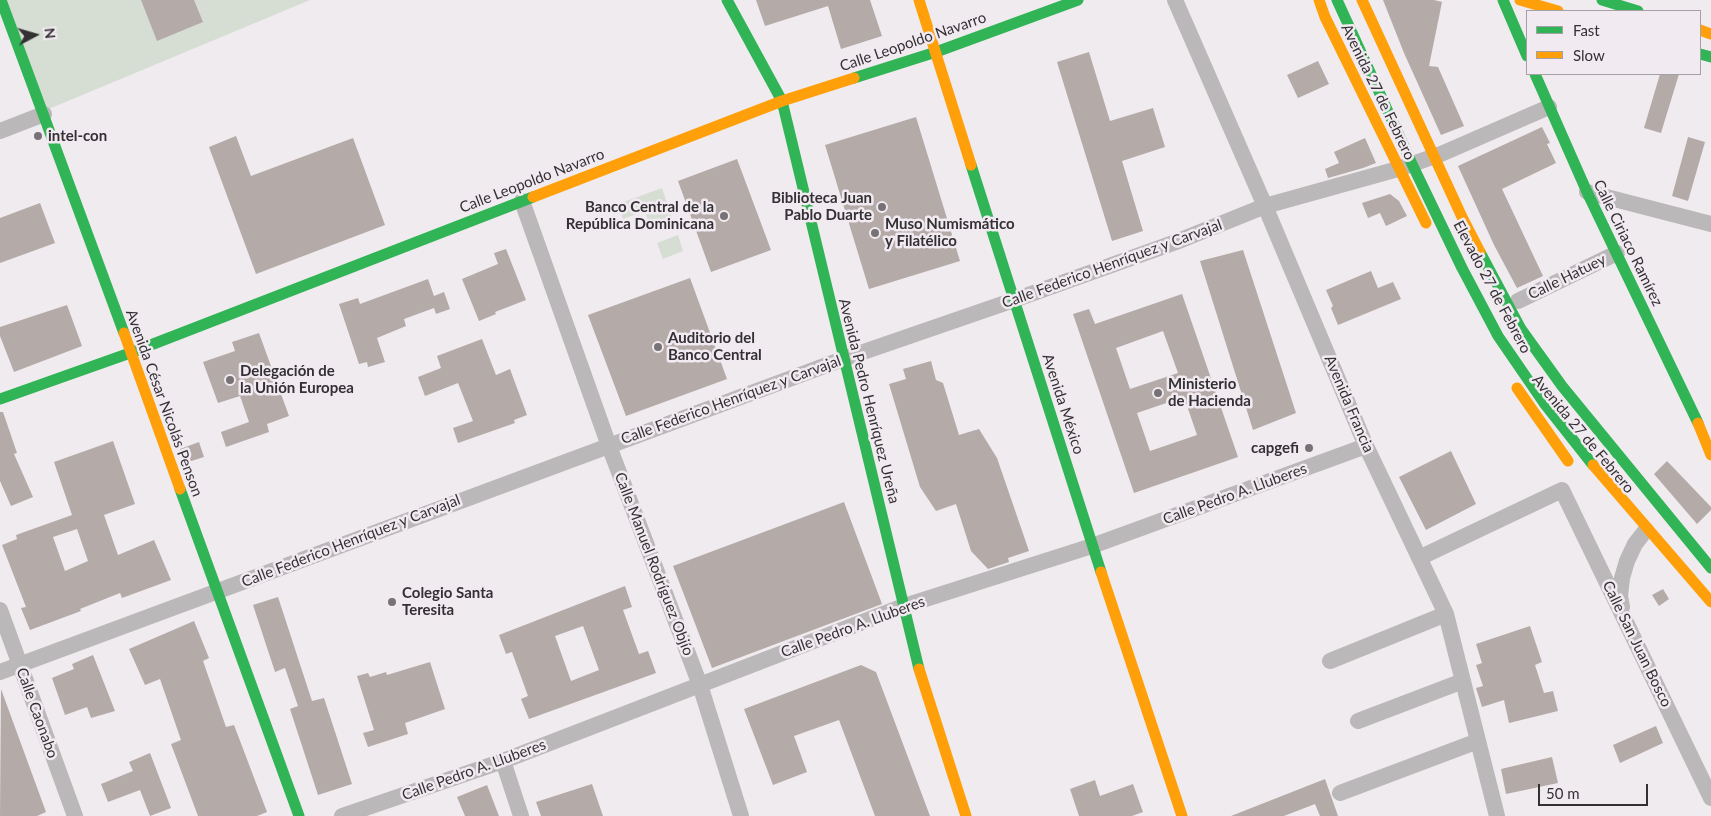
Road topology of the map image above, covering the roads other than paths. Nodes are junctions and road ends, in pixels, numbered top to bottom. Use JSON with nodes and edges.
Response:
{"nodes":[{"id":1,"x":1,"y":0,"type":"edge"},
{"id":2,"x":727,"y":0,"type":"edge"},
{"id":3,"x":919,"y":0,"type":"edge"},
{"id":4,"x":1078,"y":0,"type":"edge"},
{"id":5,"x":1175,"y":0,"type":"edge"},
{"id":6,"x":1319,"y":0,"type":"edge"},
{"id":7,"x":1337,"y":0,"type":"edge"},
{"id":8,"x":1362,"y":0,"type":"edge"},
{"id":9,"x":1503,"y":0,"type":"edge"},
{"id":10,"x":1520,"y":0,"type":"edge"},
{"id":11,"x":1602,"y":0,"type":"edge"},
{"id":12,"x":1379,"y":9,"type":"dead end"},
{"id":13,"x":1555,"y":10,"type":"edge"},
{"id":14,"x":1635,"y":10,"type":"edge"},
{"id":15,"x":936,"y":52,"type":"junction"},
{"id":16,"x":1526,"y":54,"type":"edge"},
{"id":17,"x":1535,"y":75,"type":"edge"},
{"id":18,"x":782,"y":101,"type":"junction"},
{"id":19,"x":1549,"y":107,"type":"junction"},
{"id":20,"x":44,"y":114,"type":"junction"},
{"id":21,"x":0,"y":131,"type":"edge"},
{"id":22,"x":1441,"y":154,"type":"junction"},
{"id":23,"x":1398,"y":169,"type":"junction"},
{"id":24,"x":1587,"y":192,"type":"junction"},
{"id":25,"x":522,"y":201,"type":"junction"},
{"id":26,"x":1265,"y":206,"type":"junction"},
{"id":27,"x":1711,"y":224,"type":"edge"},
{"id":28,"x":1433,"y":237,"type":"dead end"},
{"id":29,"x":1617,"y":253,"type":"junction"},
{"id":30,"x":1014,"y":300,"type":"junction"},
{"id":31,"x":1521,"y":305,"type":"joint"},
{"id":32,"x":1492,"y":348,"type":"dead end"},
{"id":33,"x":130,"y":353,"type":"junction"},
{"id":34,"x":843,"y":359,"type":"junction"},
{"id":35,"x":1513,"y":381,"type":"dead end"},
{"id":36,"x":0,"y":399,"type":"edge"},
{"id":37,"x":1596,"y":409,"type":"dead end"},
{"id":38,"x":1704,"y":420,"type":"edge"},
{"id":39,"x":1711,"y":439,"type":"edge"},
{"id":40,"x":609,"y":446,"type":"junction"},
{"id":41,"x":1366,"y":446,"type":"junction"},
{"id":42,"x":1711,"y":455,"type":"edge"},
{"id":43,"x":1571,"y":464,"type":"dead end"},
{"id":44,"x":1681,"y":513,"type":"dead end"},
{"id":45,"x":1627,"y":530,"type":"dead end"},
{"id":46,"x":1646,"y":530,"type":"junction"},
{"id":47,"x":1092,"y":546,"type":"junction"},
{"id":48,"x":1645,"y":550,"type":"dead end"},
{"id":49,"x":1419,"y":558,"type":"junction"},
{"id":50,"x":1711,"y":568,"type":"edge"},
{"id":51,"x":217,"y":592,"type":"junction"},
{"id":52,"x":1711,"y":602,"type":"edge"},
{"id":53,"x":904,"y":606,"type":"junction"},
{"id":54,"x":1711,"y":607,"type":"edge"},
{"id":55,"x":0,"y":610,"type":"edge"},
{"id":56,"x":1446,"y":614,"type":"junction"},
{"id":57,"x":1623,"y":614,"type":"junction"},
{"id":58,"x":1330,"y":661,"type":"dead end"},
{"id":59,"x":20,"y":665,"type":"junction"},
{"id":60,"x":0,"y":672,"type":"edge"},
{"id":61,"x":1463,"y":681,"type":"junction"},
{"id":62,"x":700,"y":685,"type":"junction"},
{"id":63,"x":1358,"y":721,"type":"dead end"},
{"id":64,"x":1478,"y":741,"type":"junction"},
{"id":65,"x":503,"y":761,"type":"junction"},
{"id":66,"x":1340,"y":793,"type":"dead end"},
{"id":67,"x":1711,"y":798,"type":"edge"},
{"id":68,"x":75,"y":816,"type":"edge"},
{"id":69,"x":299,"y":816,"type":"edge"},
{"id":70,"x":342,"y":816,"type":"edge"},
{"id":71,"x":521,"y":816,"type":"edge"},
{"id":72,"x":741,"y":816,"type":"edge"},
{"id":73,"x":966,"y":816,"type":"edge"},
{"id":74,"x":1182,"y":816,"type":"edge"},
{"id":75,"x":1498,"y":816,"type":"edge"}],
"edges":[{"from":1,"to":20,"type":"main road","name":"Avenida César Nicolás Penson"},
{"from":2,"to":18,"type":"main road","name":"Avenida Pedro Henríquez Ureña"},
{"from":3,"to":15,"type":"main road","name":"Avenida México"},
{"from":4,"to":15,"type":"main road","name":"Calle Leopoldo Navarro"},
{"from":5,"to":26,"type":"street","name":"Avenida Francia"},
{"from":6,"to":23,"type":"main road","name":"Avenida 27 de Febrero"},
{"from":7,"to":52,"type":"main road","name":"Elevado 27 de Febrero","bridge":true},
{"from":8,"to":50,"type":"main road","name":"Elevado 27 de Febrero","bridge":true},
{"from":9,"to":16,"type":"main road"},
{"from":10,"to":13,"type":"main road"},
{"from":11,"to":14,"type":"main road"},
{"from":12,"to":22,"type":"main road","name":"Avenida 27 de Febrero"},
{"from":15,"to":18,"type":"main road","name":"Calle Leopoldo Navarro"},
{"from":15,"to":30,"type":"main road","name":"Avenida México"},
{"from":17,"to":19,"type":"main road","name":"Calle Ciriaco Ramírez"},
{"from":18,"to":25,"type":"main road","name":"Calle Leopoldo Navarro"},
{"from":18,"to":34,"type":"main road","name":"Avenida Pedro Henríquez Ureña"},
{"from":19,"to":22,"type":"street","name":"Calle Federico Henríquez y Carvajal"},
{"from":19,"to":24,"type":"main road","name":"Calle Ciriaco Ramírez"},
{"from":20,"to":21,"type":"street"},
{"from":20,"to":33,"type":"main road","name":"Avenida César Nicolás Penson"},
{"from":22,"to":23,"type":"street","name":"Calle Federico Henríquez y Carvajal"},
{"from":22,"to":31,"type":"main road","name":"Avenida 27 de Febrero"},
{"from":23,"to":26,"type":"street","name":"Calle Federico Henríquez y Carvajal"},
{"from":23,"to":28,"type":"main road","name":"Avenida 27 de Febrero"},
{"from":24,"to":27,"type":"street"},
{"from":24,"to":29,"type":"main road","name":"Calle Ciriaco Ramírez"},
{"from":25,"to":33,"type":"main road","name":"Calle Leopoldo Navarro"},
{"from":25,"to":40,"type":"street","name":"Calle Manuel Rodríguez Objío"},
{"from":26,"to":30,"type":"street","name":"Calle Federico Henríquez y Carvajal"},
{"from":26,"to":41,"type":"street","name":"Avenida Francia"},
{"from":29,"to":31,"type":"street","name":"Calle Hatuey"},
{"from":29,"to":38,"type":"main road","name":"Calle Ciriaco Ramírez"},
{"from":30,"to":34,"type":"street","name":"Calle Federico Henríquez y Carvajal"},
{"from":30,"to":47,"type":"main road","name":"Avenida México"},
{"from":32,"to":46,"type":"main road","name":"Avenida 27 de Febrero"},
{"from":33,"to":36,"type":"main road","name":"Calle Leopoldo Navarro"},
{"from":33,"to":51,"type":"main road","name":"Avenida César Nicolás Penson"},
{"from":34,"to":40,"type":"street","name":"Calle Federico Henríquez y Carvajal"},
{"from":34,"to":53,"type":"main road","name":"Avenida Pedro Henríquez Ureña"},
{"from":35,"to":43,"type":"main road"},
{"from":37,"to":44,"type":"main road","name":"Avenida 27 de Febrero"},
{"from":38,"to":39,"type":"street"},
{"from":38,"to":42,"type":"main road","name":"Calle Ciriaco Ramírez"},
{"from":40,"to":51,"type":"street","name":"Calle Federico Henríquez y Carvajal"},
{"from":40,"to":62,"type":"street","name":"Calle Manuel Rodríguez Objío"},
{"from":41,"to":47,"type":"street","name":"Calle Pedro A. Lluberes"},
{"from":41,"to":49,"type":"street","name":"Avenida Francia"},
{"from":45,"to":48,"type":"main road"},
{"from":46,"to":54,"type":"main road","name":"Avenida 27 de Febrero"},
{"from":46,"to":57,"type":"street"},
{"from":47,"to":53,"type":"street","name":"Calle Pedro A. Lluberes"},
{"from":47,"to":74,"type":"main road","name":"Avenida México"},
{"from":49,"to":56,"type":"street","name":"Avenida Francia"},
{"from":49,"to":57,"type":"street","name":"Calle San Juan Bosco"},
{"from":51,"to":59,"type":"street","name":"Calle Federico Henríquez y Carvajal"},
{"from":51,"to":69,"type":"main road","name":"Avenida César Nicolás Penson"},
{"from":53,"to":62,"type":"street","name":"Calle Pedro A. Lluberes"},
{"from":53,"to":73,"type":"main road","name":"Avenida Pedro Henríquez Ureña"},
{"from":55,"to":59,"type":"street","name":"Calle Caonabo"},
{"from":56,"to":58,"type":"street"},
{"from":56,"to":61,"type":"street","name":"Avenida Francia"},
{"from":57,"to":67,"type":"street","name":"Calle San Juan Bosco"},
{"from":59,"to":60,"type":"street","name":"Calle Federico Henríquez y Carvajal"},
{"from":59,"to":68,"type":"street","name":"Calle Caonabo"},
{"from":61,"to":63,"type":"street"},
{"from":61,"to":64,"type":"street","name":"Avenida Francia"},
{"from":62,"to":65,"type":"street","name":"Calle Pedro A. Lluberes"},
{"from":62,"to":72,"type":"street","name":"Calle Manuel Rodríguez Objío"},
{"from":64,"to":66,"type":"street"},
{"from":64,"to":75,"type":"street","name":"Avenida Francia"},
{"from":65,"to":70,"type":"street","name":"Calle Pedro A. Lluberes"},
{"from":65,"to":71,"type":"street"}]}
